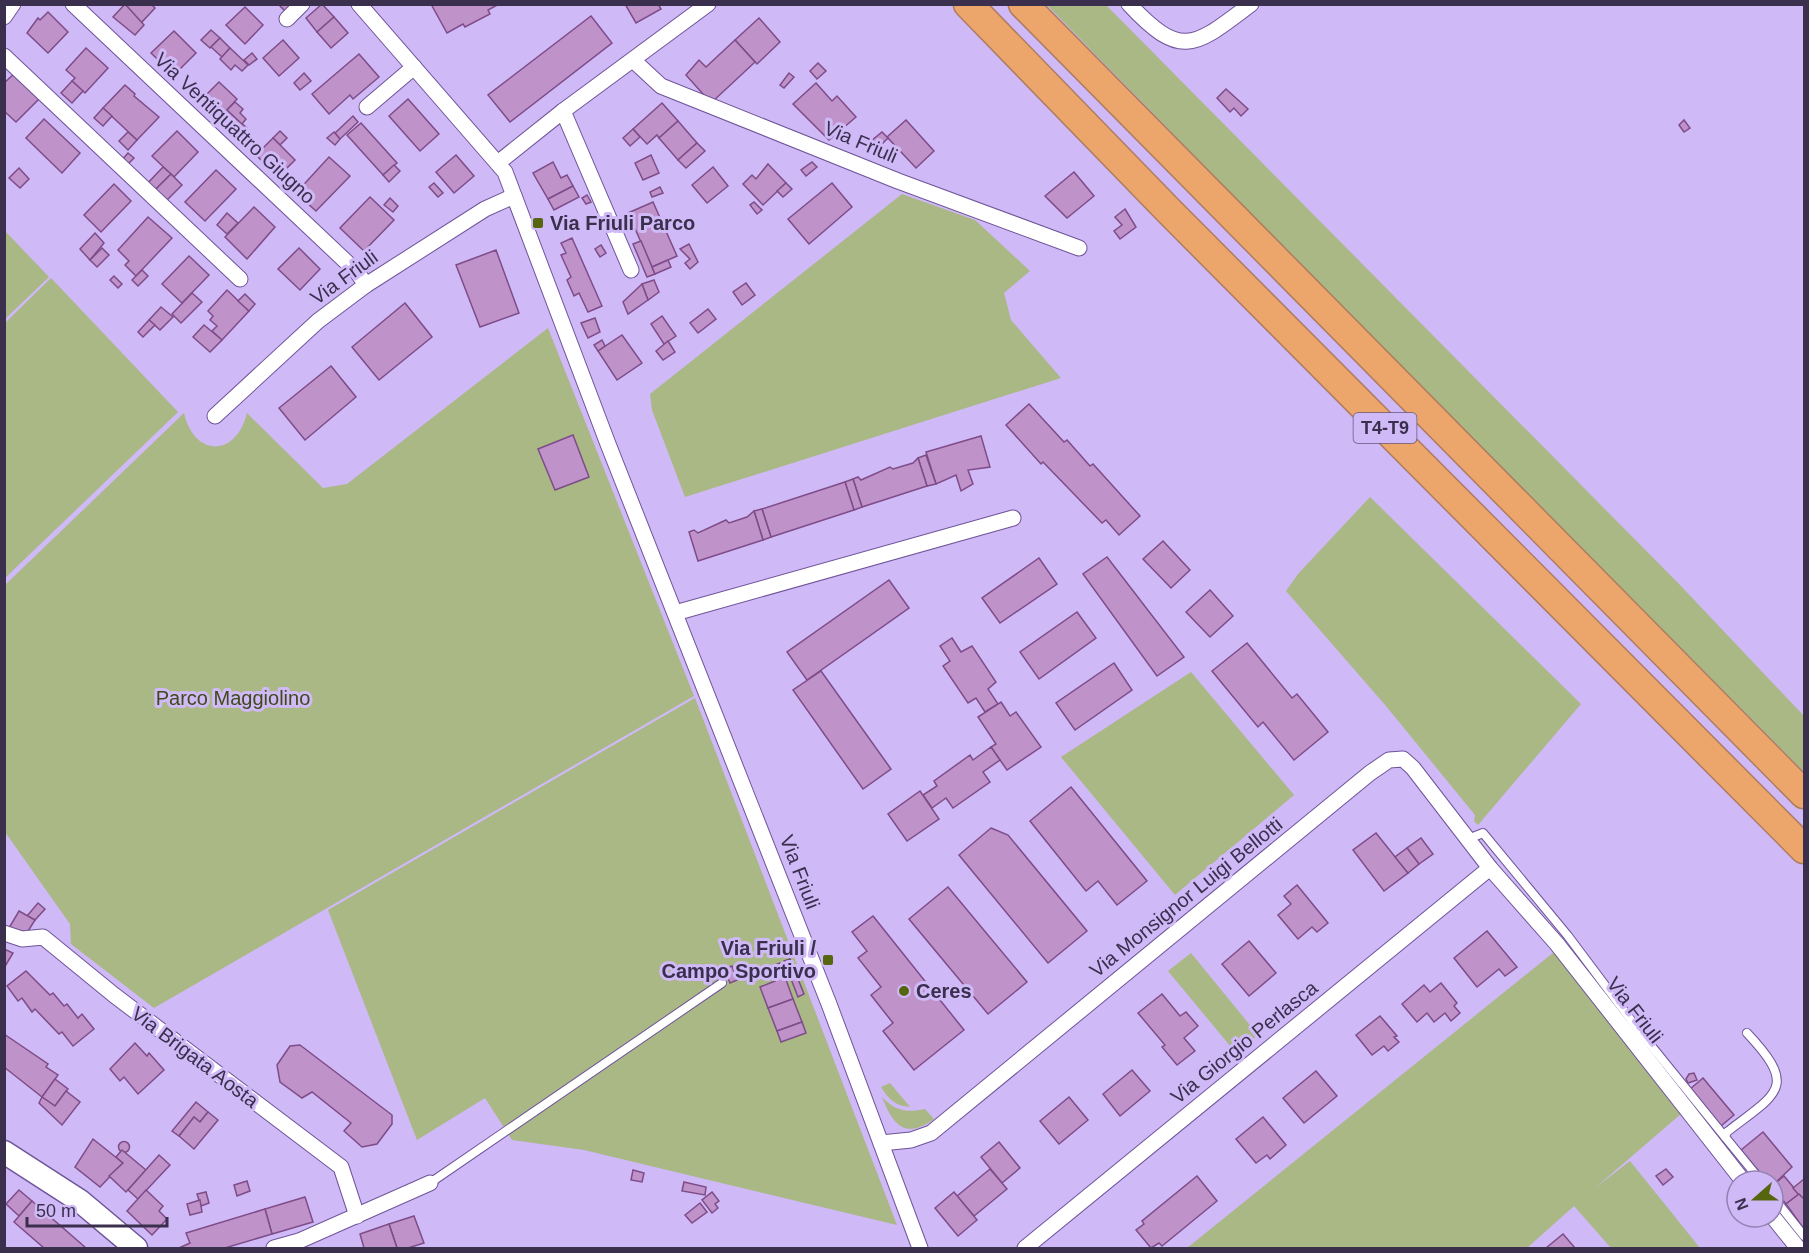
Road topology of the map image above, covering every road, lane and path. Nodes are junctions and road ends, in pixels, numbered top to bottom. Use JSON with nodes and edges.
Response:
{"nodes":[{"id":1,"x":13,"y":4,"type":"edge"},
{"id":2,"x":73,"y":4,"type":"edge"},
{"id":3,"x":302,"y":4,"type":"edge"},
{"id":4,"x":359,"y":4,"type":"edge"},
{"id":5,"x":708,"y":4,"type":"edge"},
{"id":6,"x":968,"y":4,"type":"edge"},
{"id":7,"x":1023,"y":4,"type":"edge"},
{"id":8,"x":1129,"y":4,"type":"edge"},
{"id":9,"x":1251,"y":4,"type":"edge"},
{"id":10,"x":4,"y":17,"type":"edge"},
{"id":11,"x":287,"y":19,"type":"dead end"},
{"id":12,"x":4,"y":57,"type":"edge"},
{"id":13,"x":634,"y":61,"type":"junction"},
{"id":14,"x":414,"y":68,"type":"junction"},
{"id":15,"x":367,"y":107,"type":"dead end"},
{"id":16,"x":563,"y":111,"type":"junction"},
{"id":17,"x":499,"y":162,"type":"junction"},
{"id":18,"x":514,"y":196,"type":"junction"},
{"id":19,"x":1079,"y":248,"type":"dead end"},
{"id":20,"x":631,"y":270,"type":"dead end"},
{"id":21,"x":240,"y":279,"type":"dead end"},
{"id":22,"x":366,"y":285,"type":"junction"},
{"id":23,"x":215,"y":416,"type":"dead end"},
{"id":24,"x":1013,"y":518,"type":"dead end"},
{"id":25,"x":675,"y":613,"type":"junction"},
{"id":26,"x":1804,"y":794,"type":"edge"},
{"id":27,"x":1468,"y":839,"type":"junction"},
{"id":28,"x":1804,"y":849,"type":"edge"},
{"id":29,"x":1490,"y":868,"type":"junction"},
{"id":30,"x":4,"y":933,"type":"edge"},
{"id":31,"x":722,"y":983,"type":"dead end"},
{"id":32,"x":1748,"y":1033,"type":"dead end"},
{"id":33,"x":1725,"y":1137,"type":"junction"},
{"id":34,"x":881,"y":1143,"type":"junction"},
{"id":35,"x":4,"y":1152,"type":"edge"},
{"id":36,"x":1734,"y":1169,"type":"edge"},
{"id":37,"x":1751,"y":1169,"type":"edge"},
{"id":38,"x":430,"y":1183,"type":"joint"},
{"id":39,"x":1785,"y":1212,"type":"edge"},
{"id":40,"x":357,"y":1216,"type":"junction"},
{"id":41,"x":1783,"y":1229,"type":"edge"},
{"id":42,"x":1804,"y":1236,"type":"edge"},
{"id":43,"x":136,"y":1248,"type":"edge"},
{"id":44,"x":274,"y":1248,"type":"edge"},
{"id":45,"x":920,"y":1248,"type":"edge"},
{"id":46,"x":1025,"y":1248,"type":"edge"},
{"id":47,"x":1798,"y":1248,"type":"edge"}],
"edges":[{"from":1,"to":10,"type":"street"},
{"from":2,"to":22,"type":"street","name":"Via Ventiquattro Giugno"},
{"from":3,"to":11,"type":"street"},
{"from":4,"to":14,"type":"street","name":"Via Friuli"},
{"from":5,"to":13,"type":"street"},
{"from":6,"to":28,"type":"highway","number":"T4-T9"},
{"from":7,"to":26,"type":"highway","number":"T4-T9"},
{"from":8,"to":9,"type":"street"},
{"from":12,"to":21,"type":"street"},
{"from":13,"to":16,"type":"street"},
{"from":13,"to":19,"type":"street","name":"Via Friuli"},
{"from":14,"to":15,"type":"street"},
{"from":14,"to":17,"type":"street","name":"Via Friuli"},
{"from":16,"to":17,"type":"street"},
{"from":16,"to":20,"type":"street"},
{"from":17,"to":18,"type":"street","name":"Via Friuli"},
{"from":18,"to":22,"type":"street","name":"Via Friuli"},
{"from":18,"to":25,"type":"street","name":"Via Friuli"},
{"from":22,"to":23,"type":"street","name":"Via Friuli"},
{"from":24,"to":25,"type":"street"},
{"from":25,"to":34,"type":"street","name":"Via Friuli"},
{"from":27,"to":29,"type":"street","name":"Via Monsignor Luigi Bellotti"},
{"from":27,"to":33,"type":"lane"},
{"from":27,"to":34,"type":"street","name":"Via Monsignor Luigi Bellotti"},
{"from":29,"to":36,"type":"street","name":"Via Friuli"},
{"from":29,"to":46,"type":"street","name":"Via Giorgio Perlasca"},
{"from":30,"to":40,"type":"street","name":"Via Brigata Aosta"},
{"from":31,"to":38,"type":"lane"},
{"from":32,"to":33,"type":"lane"},
{"from":33,"to":37,"type":"lane"},
{"from":34,"to":45,"type":"street","name":"Via Friuli"},
{"from":35,"to":43,"type":"street"},
{"from":38,"to":40,"type":"street"},
{"from":39,"to":42,"type":"lane"},
{"from":40,"to":44,"type":"street"},
{"from":41,"to":47,"type":"street"}]}
